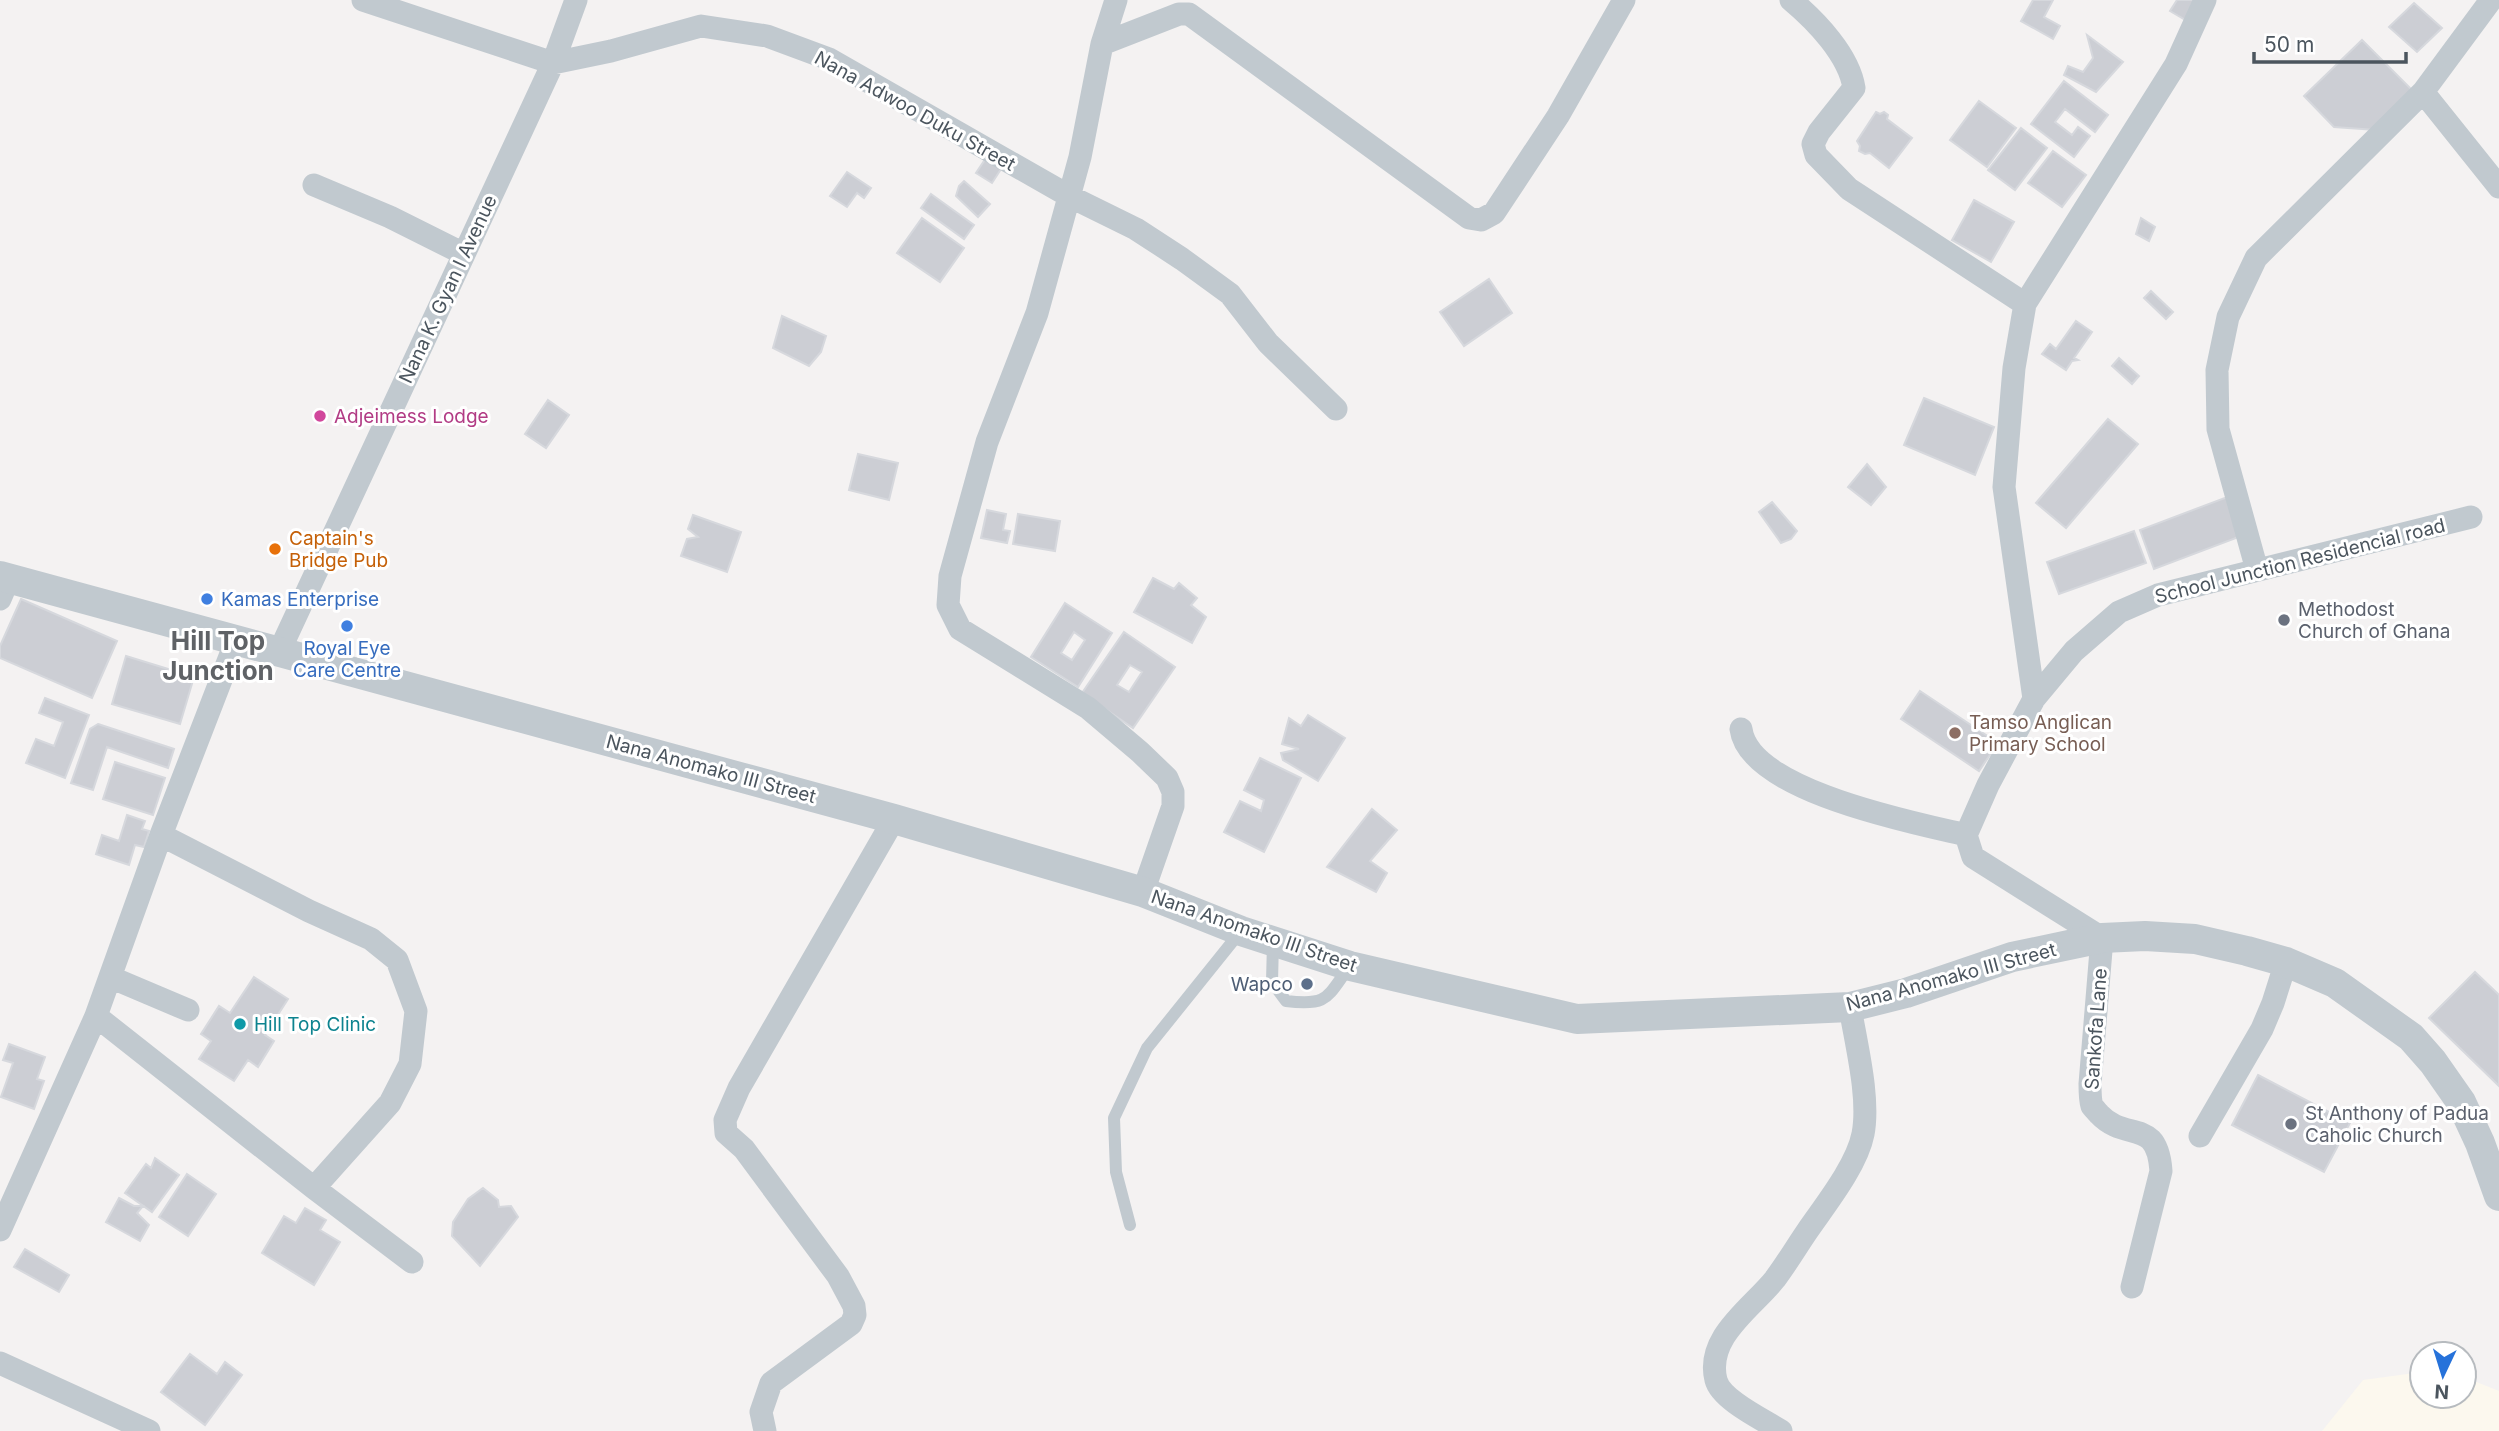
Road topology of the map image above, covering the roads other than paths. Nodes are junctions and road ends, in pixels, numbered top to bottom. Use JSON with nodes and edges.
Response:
{"nodes":[{"id":1,"x":363,"y":0,"type":"edge"},
{"id":2,"x":576,"y":0,"type":"edge"},
{"id":3,"x":1116,"y":0,"type":"edge"},
{"id":4,"x":1624,"y":0,"type":"edge"},
{"id":5,"x":2205,"y":0,"type":"edge"},
{"id":6,"x":2491,"y":0,"type":"edge"},
{"id":7,"x":1804,"y":4,"type":"edge"},
{"id":8,"x":1102,"y":44,"type":"junction"},
{"id":9,"x":553,"y":63,"type":"junction"},
{"id":10,"x":2423,"y":92,"type":"junction"},
{"id":11,"x":314,"y":185,"type":"dead end"},
{"id":12,"x":2499,"y":187,"type":"edge"},
{"id":13,"x":1069,"y":196,"type":"junction"},
{"id":14,"x":464,"y":254,"type":"junction"},
{"id":15,"x":2025,"y":304,"type":"junction"},
{"id":16,"x":1336,"y":409,"type":"dead end"},
{"id":17,"x":2471,"y":517,"type":"dead end"},
{"id":18,"x":2257,"y":570,"type":"junction"},
{"id":19,"x":3,"y":584,"type":"edge"},
{"id":20,"x":236,"y":640,"type":"junction"},
{"id":21,"x":279,"y":652,"type":"junction"},
{"id":22,"x":2034,"y":699,"type":"junction"},
{"id":23,"x":1741,"y":729,"type":"dead end"},
{"id":24,"x":894,"y":819,"type":"junction"},
{"id":25,"x":161,"y":835,"type":"junction"},
{"id":26,"x":1966,"y":835,"type":"junction"},
{"id":27,"x":1143,"y":892,"type":"junction"},
{"id":28,"x":1241,"y":931,"type":"junction"},
{"id":29,"x":2102,"y":938,"type":"junction"},
{"id":30,"x":1273,"y":942,"type":"junction"},
{"id":31,"x":2286,"y":962,"type":"junction"},
{"id":32,"x":1350,"y":966,"type":"junction"},
{"id":33,"x":110,"y":977,"type":"junction"},
{"id":34,"x":1850,"y":1007,"type":"junction"},
{"id":35,"x":188,"y":1010,"type":"dead end"},
{"id":36,"x":96,"y":1016,"type":"junction"},
{"id":37,"x":2200,"y":1136,"type":"dead end"},
{"id":38,"x":314,"y":1188,"type":"junction"},
{"id":39,"x":2499,"y":1196,"type":"edge"},
{"id":40,"x":1130,"y":1225,"type":"dead end"},
{"id":41,"x":0,"y":1230,"type":"edge"},
{"id":42,"x":412,"y":1262,"type":"dead end"},
{"id":43,"x":2133,"y":1287,"type":"dead end"},
{"id":44,"x":0,"y":1363,"type":"edge"},
{"id":45,"x":149,"y":1431,"type":"edge"},
{"id":46,"x":765,"y":1431,"type":"edge"},
{"id":47,"x":1781,"y":1431,"type":"edge"}],
"edges":[{"from":1,"to":9,"type":"street"},
{"from":2,"to":9,"type":"street","name":"Nana K. Gyan I Avenue"},
{"from":3,"to":8,"type":"street"},
{"from":4,"to":8,"type":"street"},
{"from":5,"to":15,"type":"street"},
{"from":6,"to":10,"type":"street"},
{"from":7,"to":15,"type":"street"},
{"from":8,"to":13,"type":"street"},
{"from":9,"to":13,"type":"street","name":"Nana Adwoo Duku Street"},
{"from":9,"to":14,"type":"street","name":"Nana K. Gyan I Avenue"},
{"from":10,"to":12,"type":"street"},
{"from":10,"to":18,"type":"street"},
{"from":11,"to":14,"type":"street"},
{"from":13,"to":16,"type":"street","name":"Nana Adwoo Duku Street"},
{"from":13,"to":27,"type":"street"},
{"from":14,"to":21,"type":"street","name":"Nana K. Gyan I Avenue"},
{"from":15,"to":22,"type":"street"},
{"from":17,"to":18,"type":"street","name":"School Junction Residencial road"},
{"from":18,"to":22,"type":"street","name":"School Junction Residencial road"},
{"from":19,"to":20,"type":"street","name":"Nana Anomako III Street"},
{"from":20,"to":21,"type":"street","name":"Nana Anomako III Street"},
{"from":20,"to":25,"type":"street"},
{"from":21,"to":24,"type":"street","name":"Nana Anomako III Street"},
{"from":22,"to":26,"type":"street","name":"School Junction Residencial road"},
{"from":23,"to":26,"type":"street"},
{"from":24,"to":27,"type":"street","name":"Nana Anomako III Street"},
{"from":24,"to":46,"type":"street"},
{"from":25,"to":33,"type":"street"},
{"from":25,"to":38,"type":"street"},
{"from":26,"to":29,"type":"street"},
{"from":27,"to":28,"type":"street","name":"Nana Anomako III Street"},
{"from":28,"to":30,"type":"street","name":"Nana Anomako III Street"},
{"from":28,"to":40,"type":"lane"},
{"from":29,"to":31,"type":"street","name":"Nana Anomako III Street"},
{"from":29,"to":34,"type":"street","name":"Nana Anomako III Street"},
{"from":29,"to":43,"type":"street","name":"Sankofa Lane"},
{"from":30,"to":32,"type":"street","name":"Nana Anomako III Street"},
{"from":30,"to":32,"type":"lane"},
{"from":31,"to":37,"type":"street"},
{"from":31,"to":39,"type":"street","name":"Nana Anomako III Street"},
{"from":32,"to":34,"type":"street","name":"Nana Anomako III Street"},
{"from":33,"to":35,"type":"street"},
{"from":33,"to":36,"type":"street"},
{"from":34,"to":47,"type":"street"},
{"from":36,"to":38,"type":"street"},
{"from":36,"to":41,"type":"street"},
{"from":38,"to":42,"type":"street"},
{"from":44,"to":45,"type":"street"}]}
